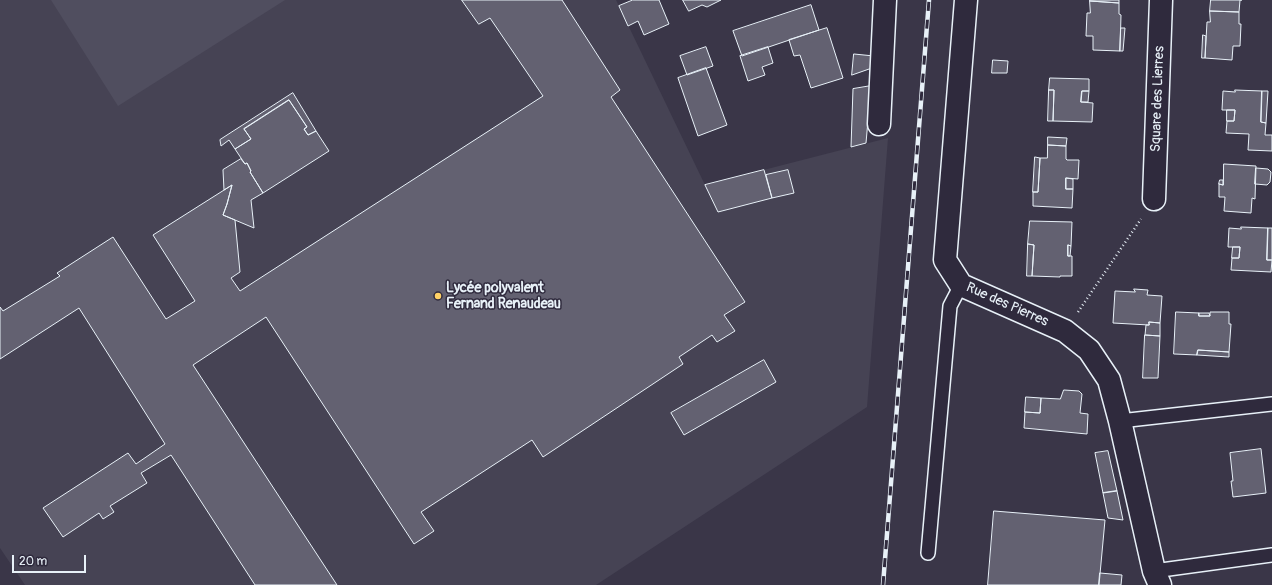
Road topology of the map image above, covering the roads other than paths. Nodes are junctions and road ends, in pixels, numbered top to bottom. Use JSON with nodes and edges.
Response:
{"nodes":[{"id":1,"x":885,"y":0,"type":"edge"},
{"id":2,"x":966,"y":0,"type":"edge"},
{"id":3,"x":1161,"y":0,"type":"edge"},
{"id":4,"x":879,"y":124,"type":"dead end"},
{"id":5,"x":1154,"y":199,"type":"road end"},
{"id":6,"x":961,"y":285,"type":"junction"},
{"id":7,"x":1272,"y":404,"type":"edge"},
{"id":8,"x":1120,"y":421,"type":"junction"},
{"id":9,"x":928,"y":553,"type":"dead end"},
{"id":10,"x":1272,"y":555,"type":"edge"},
{"id":11,"x":1157,"y":578,"type":"edge"}],
"edges":[{"from":1,"to":4,"type":"street"},
{"from":2,"to":6,"type":"street","name":"Rue des Pierres"},
{"from":3,"to":5,"type":"street","name":"Square des Lierres"},
{"from":6,"to":8,"type":"street","name":"Rue des Pierres"},
{"from":6,"to":9,"type":"lane"},
{"from":7,"to":8,"type":"lane"},
{"from":8,"to":11,"type":"street","name":"Rue des Pierres"},
{"from":10,"to":11,"type":"lane"}]}
